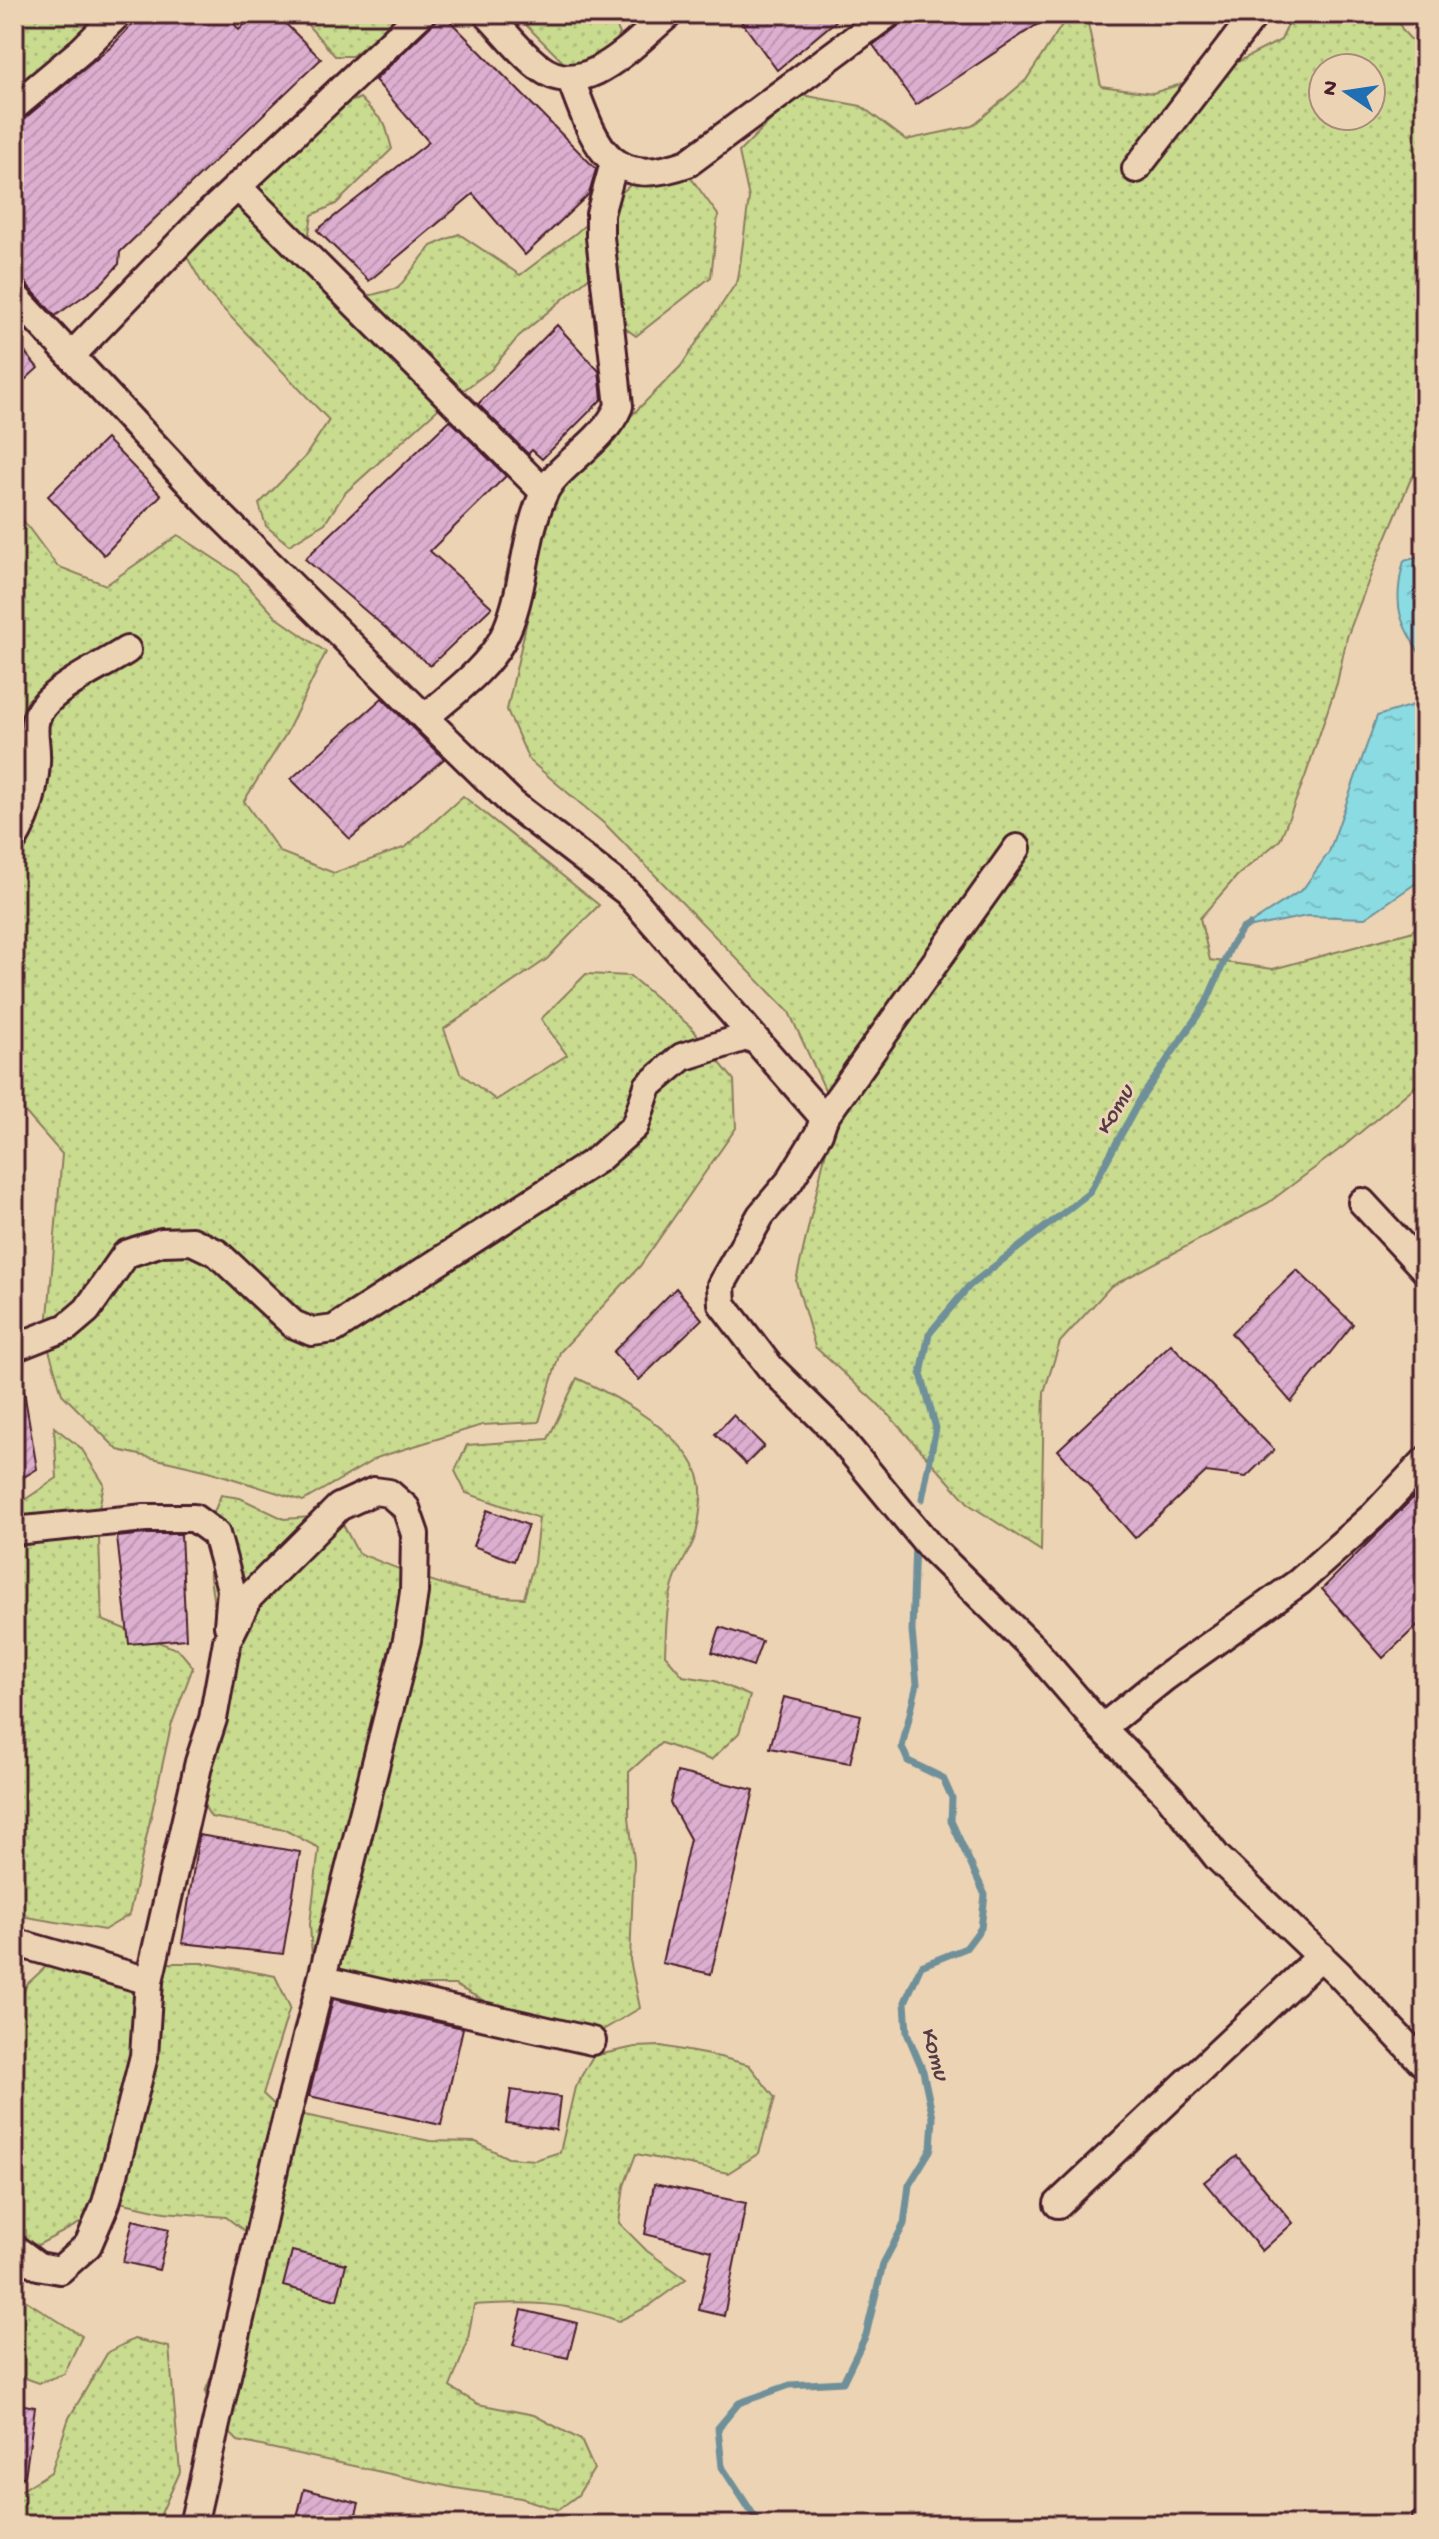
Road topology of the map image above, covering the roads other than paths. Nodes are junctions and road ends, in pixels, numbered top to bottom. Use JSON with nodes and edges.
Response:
{"nodes":[{"id":1,"x":118,"y":14,"type":"edge"},
{"id":2,"x":421,"y":14,"type":"edge"},
{"id":3,"x":487,"y":14,"type":"edge"},
{"id":4,"x":669,"y":14,"type":"edge"},
{"id":5,"x":888,"y":14,"type":"edge"},
{"id":6,"x":1255,"y":14,"type":"edge"},
{"id":7,"x":571,"y":80,"type":"junction"},
{"id":8,"x":14,"y":107,"type":"edge"},
{"id":9,"x":614,"y":163,"type":"junction"},
{"id":10,"x":1136,"y":169,"type":"dead end"},
{"id":11,"x":237,"y":186,"type":"junction"},
{"id":12,"x":14,"y":295,"type":"edge"},
{"id":13,"x":72,"y":355,"type":"junction"},
{"id":14,"x":544,"y":492,"type":"junction"},
{"id":15,"x":127,"y":650,"type":"dead end"},
{"id":16,"x":425,"y":718,"type":"junction"},
{"id":17,"x":25,"y":723,"type":"edge"},
{"id":18,"x":14,"y":839,"type":"edge"},
{"id":19,"x":1017,"y":848,"type":"dead end"},
{"id":20,"x":749,"y":1036,"type":"junction"},
{"id":21,"x":824,"y":1118,"type":"junction"},
{"id":22,"x":1362,"y":1202,"type":"dead end"},
{"id":23,"x":1425,"y":1270,"type":"edge"},
{"id":24,"x":14,"y":1348,"type":"edge"},
{"id":25,"x":1425,"y":1461,"type":"edge"},
{"id":26,"x":14,"y":1531,"type":"edge"},
{"id":27,"x":227,"y":1641,"type":"junction"},
{"id":28,"x":1102,"y":1728,"type":"junction"},
{"id":29,"x":14,"y":1942,"type":"edge"},
{"id":30,"x":1321,"y":1956,"type":"junction"},
{"id":31,"x":323,"y":1980,"type":"junction"},
{"id":32,"x":149,"y":1981,"type":"junction"},
{"id":33,"x":592,"y":2041,"type":"dead end"},
{"id":34,"x":1425,"y":2065,"type":"edge"},
{"id":35,"x":1058,"y":2204,"type":"dead end"},
{"id":36,"x":14,"y":2248,"type":"edge"},
{"id":37,"x":193,"y":2525,"type":"edge"}],
"edges":[{"from":1,"to":8,"type":"street"},
{"from":2,"to":11,"type":"street"},
{"from":3,"to":7,"type":"street"},
{"from":4,"to":7,"type":"street"},
{"from":5,"to":9,"type":"street"},
{"from":6,"to":10,"type":"street"},
{"from":7,"to":9,"type":"street"},
{"from":9,"to":14,"type":"street"},
{"from":11,"to":13,"type":"street"},
{"from":11,"to":14,"type":"street"},
{"from":12,"to":13,"type":"street"},
{"from":13,"to":16,"type":"street"},
{"from":14,"to":16,"type":"street"},
{"from":15,"to":17,"type":"street"},
{"from":16,"to":20,"type":"street"},
{"from":17,"to":18,"type":"street"},
{"from":19,"to":21,"type":"street"},
{"from":20,"to":21,"type":"street"},
{"from":20,"to":24,"type":"street"},
{"from":21,"to":28,"type":"street"},
{"from":22,"to":23,"type":"street"},
{"from":25,"to":28,"type":"street"},
{"from":26,"to":27,"type":"street"},
{"from":27,"to":31,"type":"street"},
{"from":27,"to":32,"type":"street"},
{"from":28,"to":30,"type":"street"},
{"from":29,"to":32,"type":"street"},
{"from":30,"to":34,"type":"street"},
{"from":30,"to":35,"type":"street"},
{"from":31,"to":33,"type":"street"},
{"from":31,"to":37,"type":"street"},
{"from":32,"to":36,"type":"street"}]}
